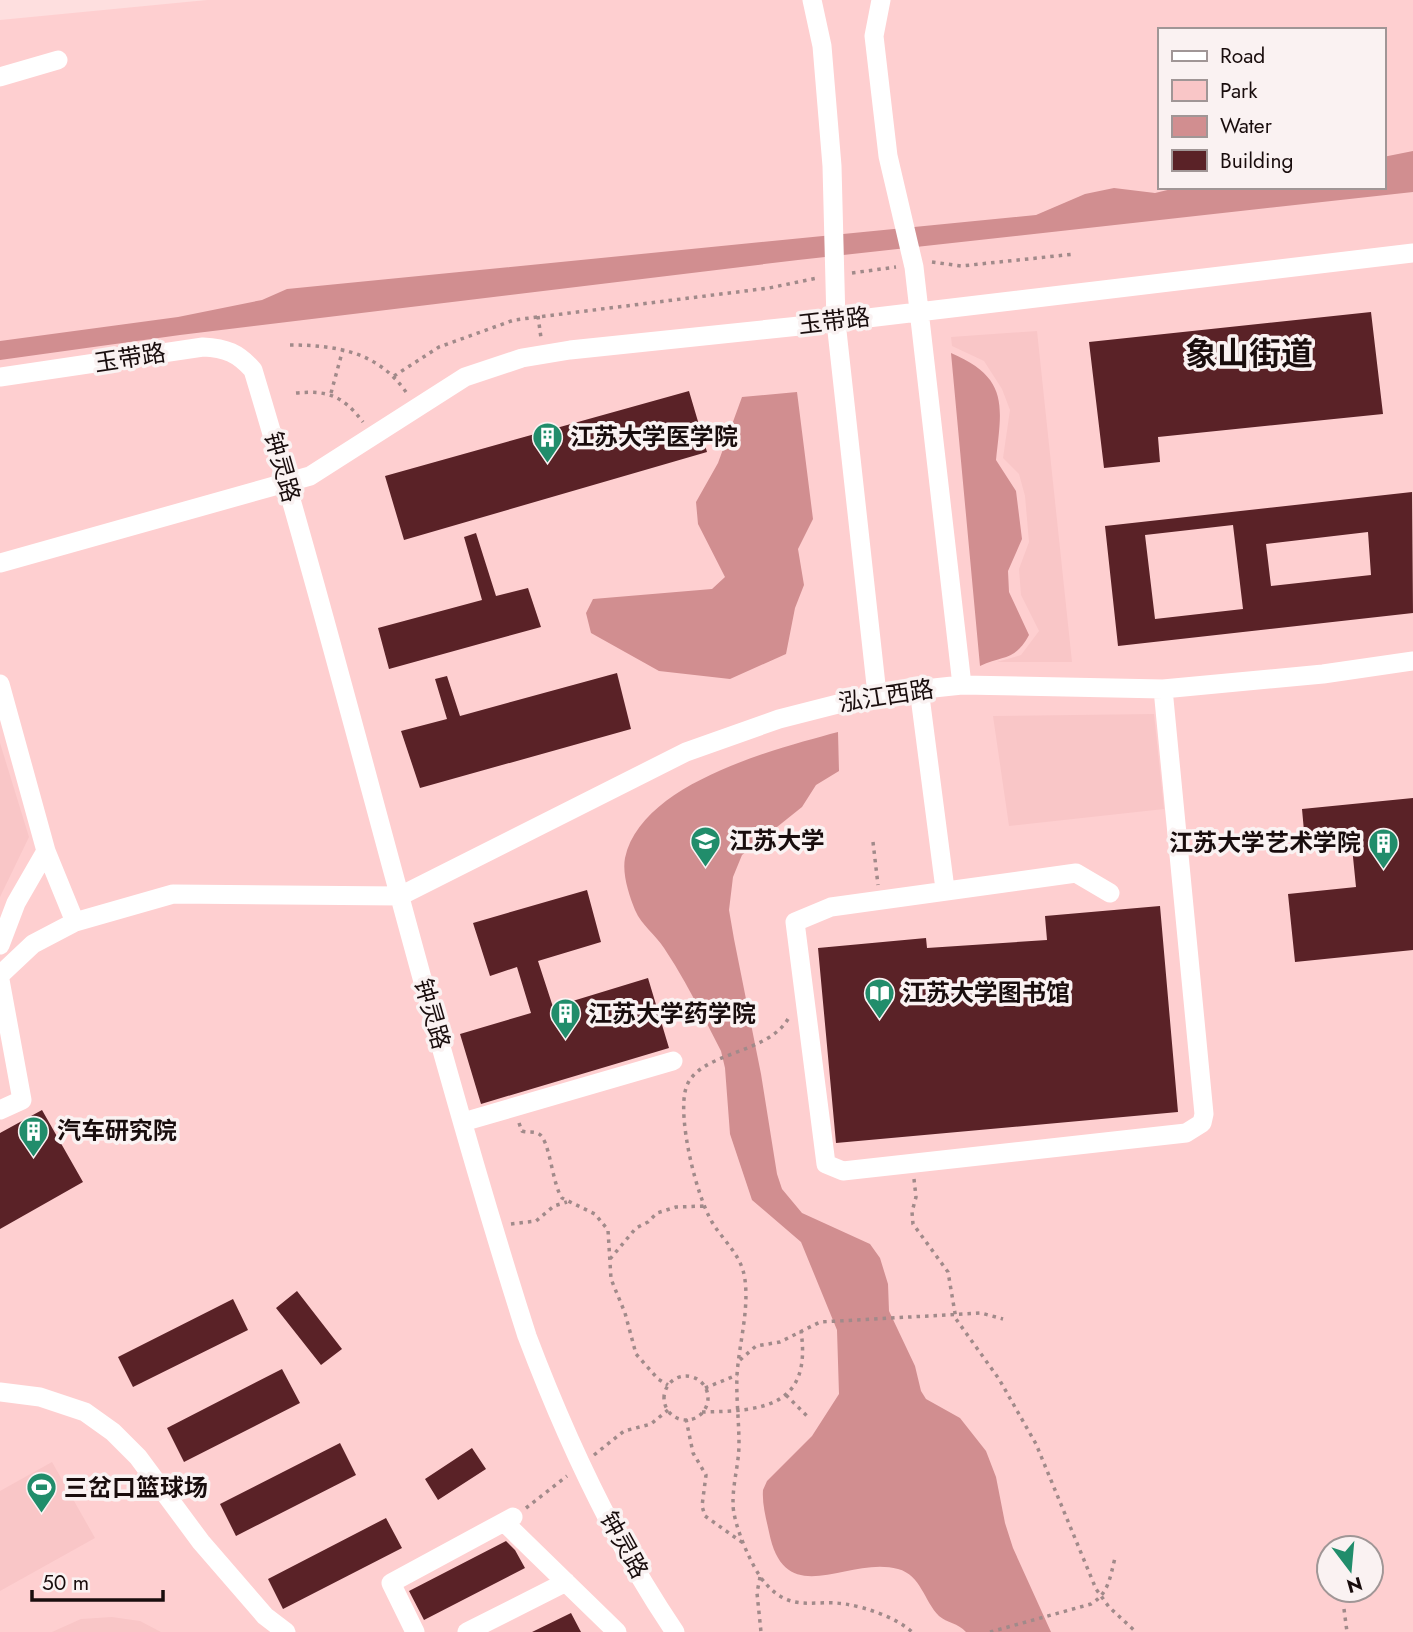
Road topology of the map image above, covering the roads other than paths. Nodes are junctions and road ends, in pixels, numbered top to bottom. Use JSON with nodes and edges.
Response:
{"nodes":[{"id":1,"x":812,"y":0,"type":"edge"},
{"id":2,"x":881,"y":0,"type":"edge"},
{"id":3,"x":58,"y":60,"type":"dead end"},
{"id":4,"x":0,"y":77,"type":"edge"},
{"id":5,"x":1413,"y":253,"type":"edge"},
{"id":6,"x":920,"y":310,"type":"junction"},
{"id":7,"x":836,"y":321,"type":"junction"},
{"id":8,"x":253,"y":370,"type":"joint"},
{"id":9,"x":0,"y":377,"type":"edge"},
{"id":10,"x":287,"y":483,"type":"junction"},
{"id":11,"x":0,"y":563,"type":"edge"},
{"id":12,"x":1413,"y":661,"type":"edge"},
{"id":13,"x":0,"y":684,"type":"edge"},
{"id":14,"x":961,"y":685,"type":"junction"},
{"id":15,"x":919,"y":689,"type":"junction"},
{"id":16,"x":1163,"y":689,"type":"junction"},
{"id":17,"x":877,"y":694,"type":"junction"},
{"id":18,"x":46,"y":851,"type":"junction"},
{"id":19,"x":945,"y":889,"type":"junction"},
{"id":20,"x":1110,"y":893,"type":"dead end"},
{"id":21,"x":400,"y":896,"type":"junction"},
{"id":22,"x":75,"y":922,"type":"junction"},
{"id":23,"x":0,"y":945,"type":"edge"},
{"id":24,"x":0,"y":978,"type":"edge"},
{"id":25,"x":673,"y":1061,"type":"dead end"},
{"id":26,"x":0,"y":1110,"type":"edge"},
{"id":27,"x":463,"y":1122,"type":"junction"},
{"id":28,"x":0,"y":1392,"type":"edge"},
{"id":29,"x":566,"y":1582,"type":"junction"},
{"id":30,"x":286,"y":1632,"type":"edge"},
{"id":31,"x":415,"y":1632,"type":"edge"},
{"id":32,"x":467,"y":1632,"type":"edge"},
{"id":33,"x":617,"y":1632,"type":"edge"},
{"id":34,"x":675,"y":1632,"type":"edge"}],
"edges":[{"from":1,"to":7,"type":"lane"},
{"from":2,"to":6,"type":"lane"},
{"from":3,"to":4,"type":"lane"},
{"from":5,"to":6,"type":"lane","name":"玉带路"},
{"from":6,"to":7,"type":"lane","name":"玉带路"},
{"from":6,"to":14,"type":"lane"},
{"from":7,"to":10,"type":"lane","name":"玉带路"},
{"from":7,"to":17,"type":"lane"},
{"from":8,"to":9,"type":"lane","name":"玉带路"},
{"from":8,"to":10,"type":"lane","name":"钟灵路"},
{"from":10,"to":11,"type":"lane","name":"玉带路"},
{"from":10,"to":21,"type":"lane","name":"钟灵路"},
{"from":12,"to":16,"type":"lane","name":"泓江西路"},
{"from":13,"to":18,"type":"lane"},
{"from":14,"to":15,"type":"lane","name":"泓江西路"},
{"from":14,"to":16,"type":"lane","name":"泓江西路"},
{"from":15,"to":17,"type":"lane","name":"泓江西路"},
{"from":15,"to":19,"type":"lane"},
{"from":16,"to":19,"type":"lane"},
{"from":17,"to":21,"type":"lane","name":"泓江西路"},
{"from":18,"to":22,"type":"lane"},
{"from":18,"to":23,"type":"lane"},
{"from":19,"to":20,"type":"lane"},
{"from":21,"to":22,"type":"lane"},
{"from":21,"to":27,"type":"lane","name":"钟灵路"},
{"from":22,"to":24,"type":"lane"},
{"from":24,"to":26,"type":"lane"},
{"from":25,"to":27,"type":"lane"},
{"from":27,"to":34,"type":"lane","name":"钟灵路"},
{"from":28,"to":30,"type":"lane"},
{"from":29,"to":31,"type":"lane"},
{"from":29,"to":32,"type":"lane"},
{"from":29,"to":33,"type":"lane"}]}
